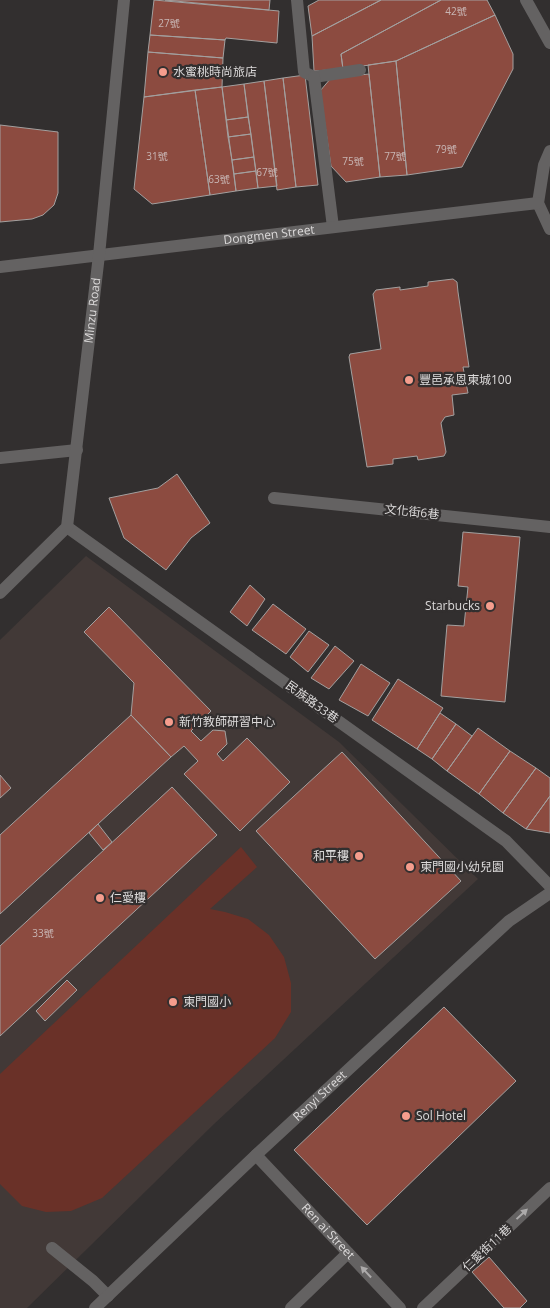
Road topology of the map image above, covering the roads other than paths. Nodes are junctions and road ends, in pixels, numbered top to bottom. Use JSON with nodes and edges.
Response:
{"nodes":[{"id":1,"x":124,"y":0,"type":"edge"},
{"id":2,"x":297,"y":0,"type":"edge"},
{"id":3,"x":526,"y":0,"type":"edge"},
{"id":4,"x":550,"y":43,"type":"edge"},
{"id":5,"x":360,"y":70,"type":"dead end"},
{"id":6,"x":314,"y":77,"type":"junction"},
{"id":7,"x":550,"y":151,"type":"edge"},
{"id":8,"x":538,"y":204,"type":"junction"},
{"id":9,"x":333,"y":228,"type":"junction"},
{"id":10,"x":550,"y":229,"type":"edge"},
{"id":11,"x":99,"y":255,"type":"junction"},
{"id":12,"x":0,"y":267,"type":"edge"},
{"id":13,"x":77,"y":450,"type":"junction"},
{"id":14,"x":0,"y":458,"type":"edge"},
{"id":15,"x":274,"y":498,"type":"dead end"},
{"id":16,"x":67,"y":526,"type":"junction"},
{"id":17,"x":550,"y":527,"type":"edge"},
{"id":18,"x":0,"y":593,"type":"edge"},
{"id":19,"x":550,"y":886,"type":"edge"},
{"id":20,"x":550,"y":893,"type":"edge"},
{"id":21,"x":256,"y":1155,"type":"junction"},
{"id":22,"x":550,"y":1188,"type":"edge"},
{"id":23,"x":52,"y":1248,"type":"dead end"},
{"id":24,"x":348,"y":1253,"type":"junction"},
{"id":25,"x":108,"y":1296,"type":"junction"},
{"id":26,"x":95,"y":1308,"type":"edge"},
{"id":27,"x":291,"y":1308,"type":"edge"},
{"id":28,"x":400,"y":1308,"type":"edge"},
{"id":29,"x":423,"y":1308,"type":"edge"}],
"edges":[{"from":1,"to":11,"type":"street","name":"Minzu Road"},
{"from":2,"to":6,"type":"street"},
{"from":3,"to":4,"type":"street"},
{"from":5,"to":6,"type":"street"},
{"from":6,"to":9,"type":"street"},
{"from":7,"to":8,"type":"street"},
{"from":8,"to":9,"type":"street","name":"Dongmen Street"},
{"from":8,"to":10,"type":"street"},
{"from":9,"to":11,"type":"street","name":"Dongmen Street"},
{"from":11,"to":12,"type":"street","name":"Dongmen Street"},
{"from":11,"to":13,"type":"street","name":"Minzu Road"},
{"from":13,"to":14,"type":"street"},
{"from":13,"to":16,"type":"street","name":"Minzu Road"},
{"from":15,"to":17,"type":"street","name":"文化街6巷"},
{"from":16,"to":18,"type":"street"},
{"from":16,"to":19,"type":"street","name":"民族路33巷"},
{"from":20,"to":21,"type":"street","name":"Renyi Street"},
{"from":21,"to":24,"type":"street","name":"Ren ai Street"},
{"from":21,"to":25,"type":"street","name":"Renyi Street"},
{"from":29,"to":22,"type":"street","name":"仁愛街11巷","one_way":true},
{"from":23,"to":25,"type":"street"},
{"from":24,"to":27,"type":"street"},
{"from":28,"to":24,"type":"street","name":"Ren ai Street","one_way":true},
{"from":25,"to":26,"type":"street","name":"Renyi Street"}]}
